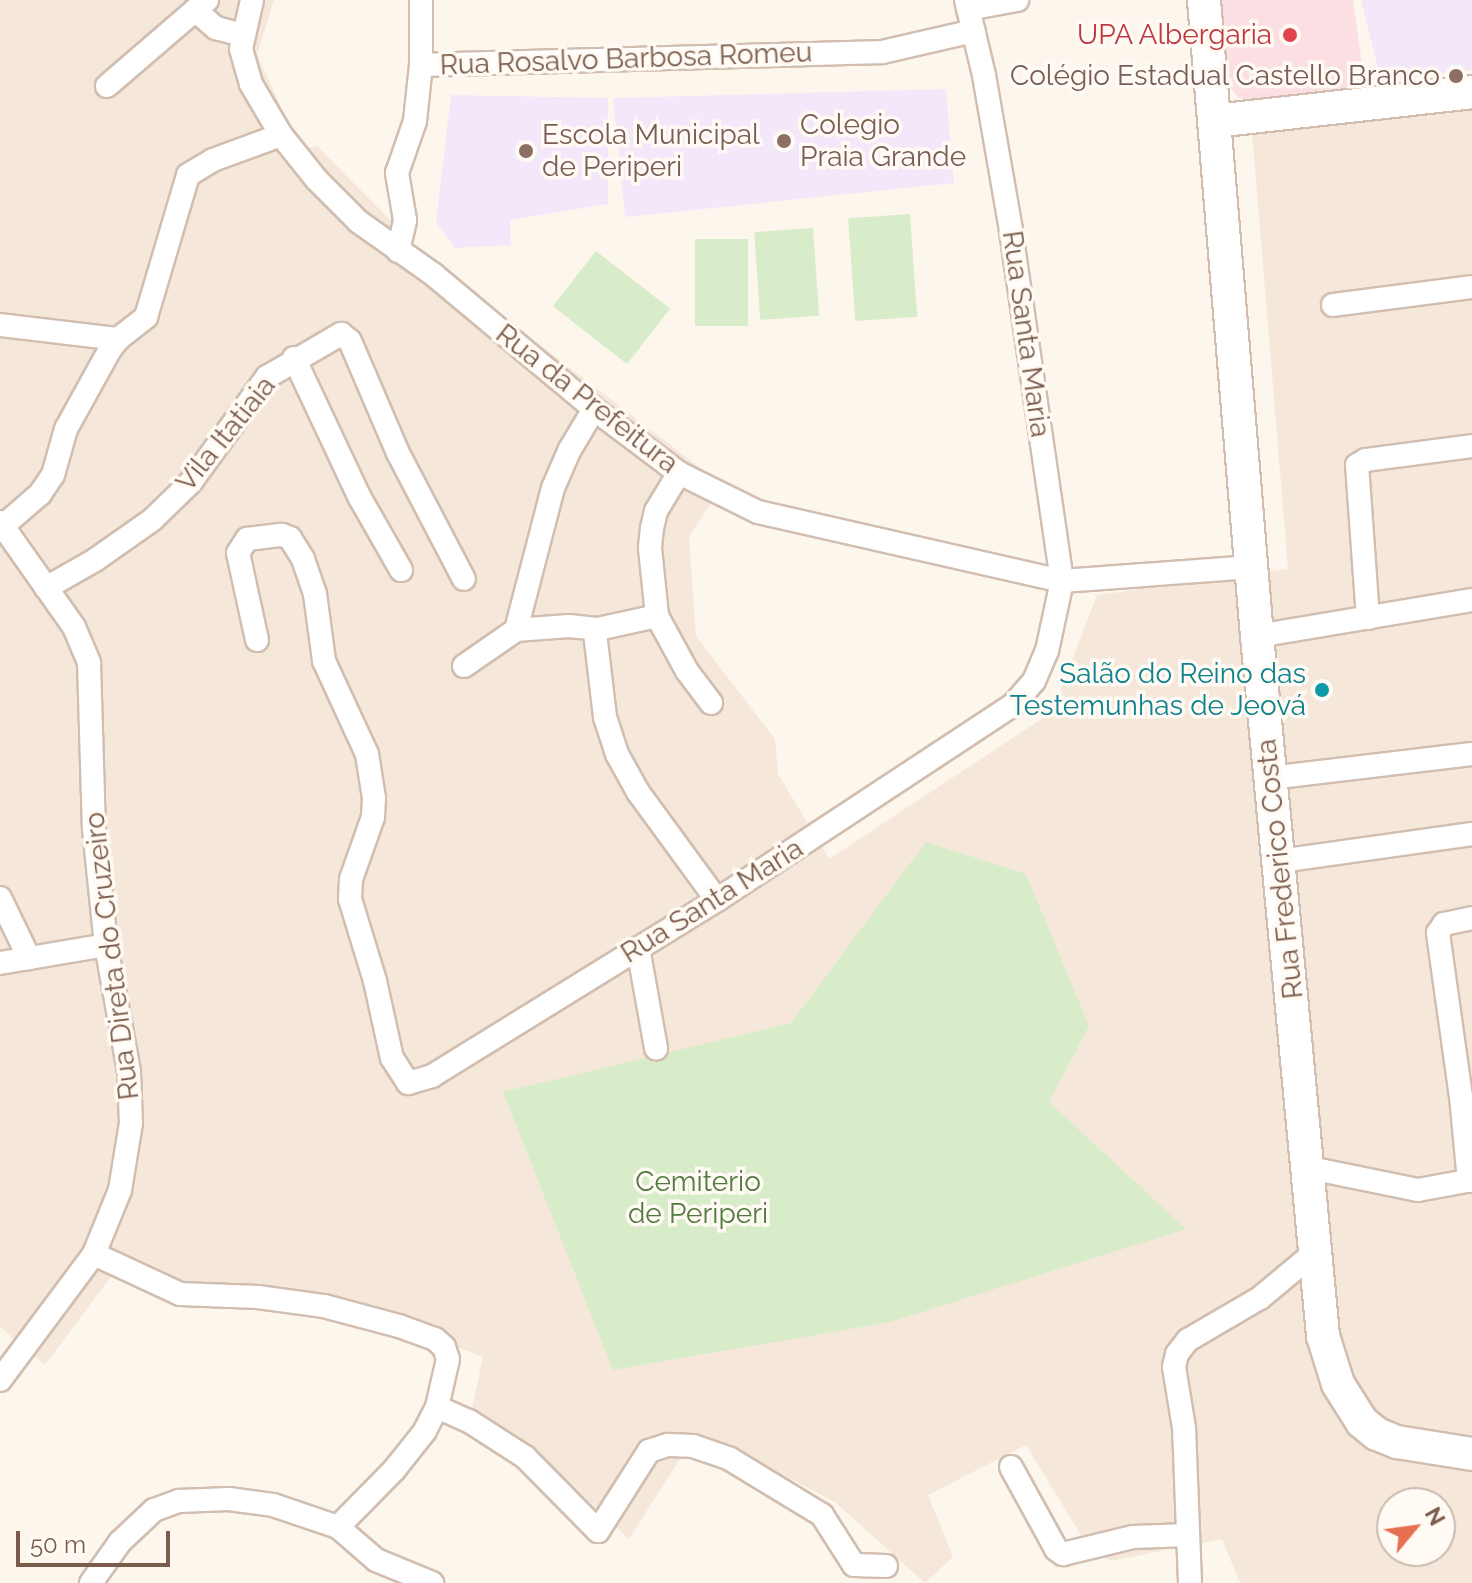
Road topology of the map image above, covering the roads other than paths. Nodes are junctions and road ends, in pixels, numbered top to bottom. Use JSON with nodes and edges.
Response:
{"nodes":[{"id":1,"x":252,"y":0,"type":"edge"},
{"id":2,"x":421,"y":0,"type":"edge"},
{"id":3,"x":1017,"y":0,"type":"edge"},
{"id":4,"x":1204,"y":0,"type":"edge"},
{"id":5,"x":967,"y":4,"type":"edge"},
{"id":6,"x":201,"y":5,"type":"edge"},
{"id":7,"x":974,"y":31,"type":"junction"},
{"id":8,"x":242,"y":35,"type":"junction"},
{"id":9,"x":421,"y":65,"type":"junction"},
{"id":10,"x":107,"y":86,"type":"dead end"},
{"id":11,"x":1472,"y":92,"type":"edge"},
{"id":12,"x":1215,"y":121,"type":"junction"},
{"id":13,"x":281,"y":135,"type":"junction"},
{"id":14,"x":398,"y":251,"type":"junction"},
{"id":15,"x":1472,"y":287,"type":"edge"},
{"id":16,"x":1333,"y":305,"type":"dead end"},
{"id":17,"x":0,"y":325,"type":"edge"},
{"id":18,"x":118,"y":339,"type":"junction"},
{"id":19,"x":294,"y":358,"type":"junction"},
{"id":20,"x":594,"y":409,"type":"junction"},
{"id":21,"x":1472,"y":446,"type":"edge"},
{"id":22,"x":679,"y":473,"type":"junction"},
{"id":23,"x":1,"y":524,"type":"edge"},
{"id":24,"x":1251,"y":567,"type":"junction"},
{"id":25,"x":401,"y":570,"type":"dead end"},
{"id":26,"x":464,"y":579,"type":"dead end"},
{"id":27,"x":1062,"y":581,"type":"junction"},
{"id":28,"x":46,"y":588,"type":"junction"},
{"id":29,"x":1472,"y":600,"type":"edge"},
{"id":30,"x":657,"y":616,"type":"junction"},
{"id":31,"x":1368,"y":618,"type":"junction"},
{"id":32,"x":597,"y":629,"type":"junction"},
{"id":33,"x":516,"y":630,"type":"junction"},
{"id":34,"x":1257,"y":636,"type":"junction"},
{"id":35,"x":257,"y":640,"type":"dead end"},
{"id":36,"x":464,"y":666,"type":"dead end"},
{"id":37,"x":711,"y":703,"type":"dead end"},
{"id":38,"x":1472,"y":754,"type":"edge"},
{"id":39,"x":1270,"y":778,"type":"junction"},
{"id":40,"x":1472,"y":834,"type":"edge"},
{"id":41,"x":1280,"y":861,"type":"junction"},
{"id":42,"x":0,"y":898,"type":"edge"},
{"id":43,"x":717,"y":900,"type":"junction"},
{"id":44,"x":1472,"y":918,"type":"edge"},
{"id":45,"x":106,"y":945,"type":"junction"},
{"id":46,"x":638,"y":948,"type":"junction"},
{"id":47,"x":29,"y":958,"type":"junction"},
{"id":48,"x":0,"y":963,"type":"edge"},
{"id":49,"x":656,"y":1048,"type":"dead end"},
{"id":50,"x":1467,"y":1098,"type":"edge"},
{"id":51,"x":1310,"y":1168,"type":"junction"},
{"id":52,"x":1470,"y":1181,"type":"edge"},
{"id":53,"x":1314,"y":1253,"type":"junction"},
{"id":54,"x":94,"y":1254,"type":"junction"},
{"id":55,"x":7,"y":1355,"type":"edge"},
{"id":56,"x":0,"y":1380,"type":"edge"},
{"id":57,"x":437,"y":1407,"type":"junction"},
{"id":58,"x":1472,"y":1454,"type":"edge"},
{"id":59,"x":1011,"y":1467,"type":"dead end"},
{"id":60,"x":338,"y":1527,"type":"junction"},
{"id":61,"x":1188,"y":1535,"type":"junction"},
{"id":62,"x":886,"y":1566,"type":"dead end"},
{"id":63,"x":91,"y":1583,"type":"edge"},
{"id":64,"x":432,"y":1583,"type":"edge"},
{"id":65,"x":1190,"y":1583,"type":"edge"}],
"edges":[{"from":1,"to":8,"type":"street","name":"Rua da Prefeitura"},
{"from":2,"to":9,"type":"street"},
{"from":3,"to":5,"type":"street"},
{"from":4,"to":12,"type":"main road","name":"Rua Frederico Costa"},
{"from":5,"to":7,"type":"street","name":"Rua Santa Maria"},
{"from":6,"to":8,"type":"street"},
{"from":6,"to":10,"type":"street"},
{"from":7,"to":9,"type":"street","name":"Rua Rosalvo Barbosa Romeu"},
{"from":7,"to":27,"type":"street","name":"Rua Santa Maria"},
{"from":8,"to":13,"type":"street","name":"Rua da Prefeitura"},
{"from":9,"to":14,"type":"street","name":"Rua Rosalvo Barbosa Romeu"},
{"from":11,"to":12,"type":"main road"},
{"from":12,"to":24,"type":"main road","name":"Rua Frederico Costa"},
{"from":13,"to":14,"type":"street","name":"Rua da Prefeitura"},
{"from":13,"to":18,"type":"street"},
{"from":14,"to":20,"type":"street","name":"Rua da Prefeitura"},
{"from":15,"to":16,"type":"street"},
{"from":17,"to":18,"type":"street"},
{"from":18,"to":23,"type":"street"},
{"from":19,"to":25,"type":"street"},
{"from":19,"to":26,"type":"street","name":"Vila Itatiaia"},
{"from":19,"to":28,"type":"street","name":"Vila Itatiaia"},
{"from":20,"to":22,"type":"street","name":"Rua da Prefeitura"},
{"from":20,"to":33,"type":"street"},
{"from":21,"to":31,"type":"street"},
{"from":22,"to":27,"type":"street","name":"Rua da Prefeitura"},
{"from":22,"to":30,"type":"street"},
{"from":23,"to":28,"type":"street","name":"Rua Direta do Cruzeiro"},
{"from":24,"to":27,"type":"street","name":"Rua da Prefeitura"},
{"from":24,"to":34,"type":"main road","name":"Rua Frederico Costa"},
{"from":27,"to":43,"type":"street","name":"Rua Santa Maria"},
{"from":28,"to":45,"type":"street","name":"Rua Direta do Cruzeiro"},
{"from":29,"to":31,"type":"street"},
{"from":30,"to":32,"type":"street"},
{"from":30,"to":37,"type":"street"},
{"from":31,"to":34,"type":"street"},
{"from":32,"to":33,"type":"street"},
{"from":32,"to":43,"type":"street"},
{"from":33,"to":36,"type":"street"},
{"from":34,"to":39,"type":"main road","name":"Rua Frederico Costa"},
{"from":35,"to":46,"type":"street","name":"Rua Santa Maria"},
{"from":38,"to":39,"type":"street"},
{"from":39,"to":41,"type":"main road","name":"Rua Frederico Costa"},
{"from":40,"to":41,"type":"street"},
{"from":41,"to":51,"type":"main road","name":"Rua Frederico Costa"},
{"from":42,"to":47,"type":"street"},
{"from":43,"to":46,"type":"street","name":"Rua Santa Maria"},
{"from":44,"to":50,"type":"street"},
{"from":45,"to":47,"type":"street"},
{"from":45,"to":54,"type":"street","name":"Rua Direta do Cruzeiro"},
{"from":46,"to":49,"type":"street"},
{"from":47,"to":48,"type":"street"},
{"from":50,"to":52,"type":"street"},
{"from":51,"to":52,"type":"street"},
{"from":51,"to":53,"type":"main road","name":"Rua Frederico Costa"},
{"from":53,"to":58,"type":"main road","name":"Rua Frederico Costa"},
{"from":53,"to":61,"type":"street"},
{"from":54,"to":55,"type":"street","name":"Rua Direta do Cruzeiro"},
{"from":54,"to":57,"type":"street"},
{"from":55,"to":56,"type":"street","name":"Rua Direta do Cruzeiro"},
{"from":57,"to":60,"type":"street"},
{"from":57,"to":62,"type":"street"},
{"from":59,"to":61,"type":"street"},
{"from":60,"to":63,"type":"street"},
{"from":60,"to":64,"type":"street"},
{"from":61,"to":65,"type":"street"}]}
